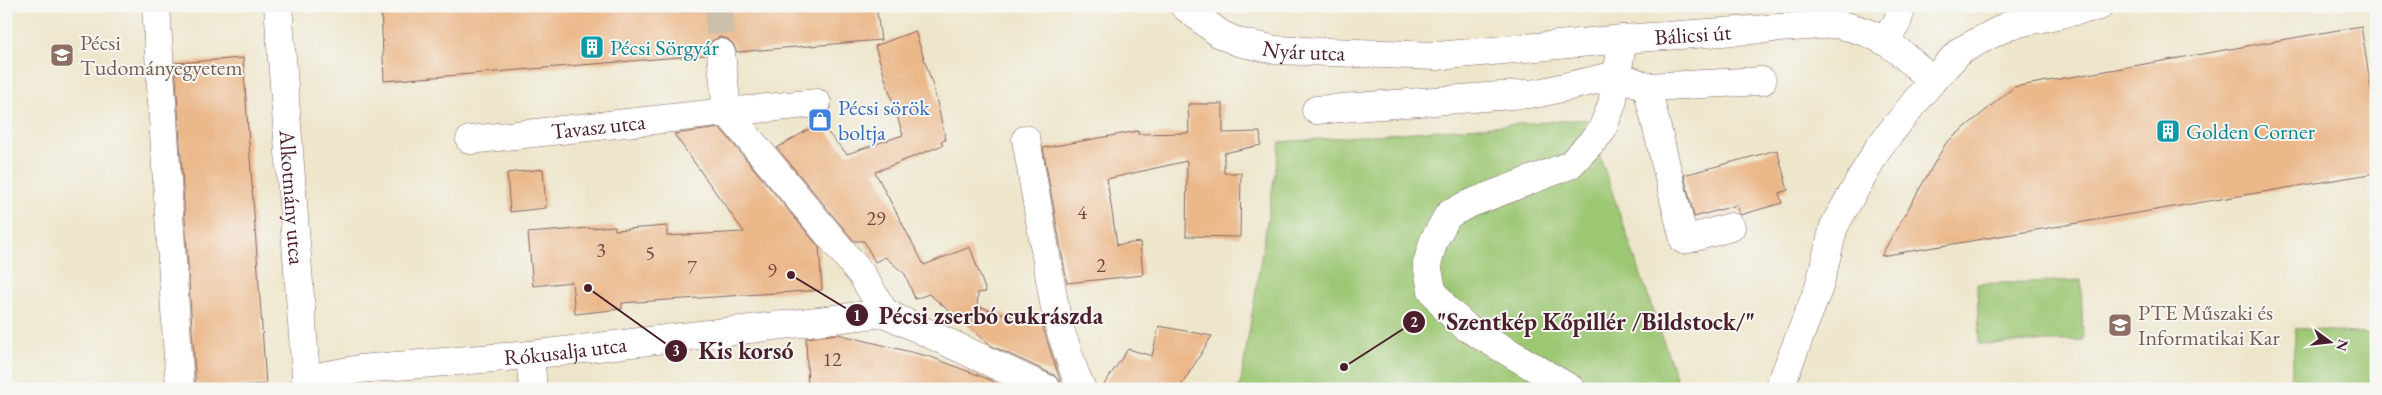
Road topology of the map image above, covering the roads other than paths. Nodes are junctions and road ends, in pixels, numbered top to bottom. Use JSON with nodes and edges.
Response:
{"nodes":[{"id":1,"x":156,"y":6,"type":"edge"},
{"id":2,"x":278,"y":6,"type":"edge"},
{"id":3,"x":1184,"y":6,"type":"edge"},
{"id":4,"x":1902,"y":6,"type":"edge"},
{"id":5,"x":2099,"y":6,"type":"edge"},
{"id":6,"x":1623,"y":39,"type":"junction"},
{"id":7,"x":1885,"y":39,"type":"junction"},
{"id":8,"x":720,"y":53,"type":"tunnel mouth"},
{"id":9,"x":1437,"y":56,"type":"joint"},
{"id":10,"x":1617,"y":75,"type":"junction"},
{"id":11,"x":1762,"y":81,"type":"dead end"},
{"id":12,"x":1932,"y":81,"type":"junction"},
{"id":13,"x":1647,"y":87,"type":"junction"},
{"id":14,"x":817,"y":103,"type":"dead end"},
{"id":15,"x":1316,"y":110,"type":"dead end"},
{"id":16,"x":727,"y":112,"type":"junction"},
{"id":17,"x":1026,"y":139,"type":"dead end"},
{"id":18,"x":470,"y":140,"type":"dead end"},
{"id":19,"x":1731,"y":228,"type":"dead end"},
{"id":20,"x":885,"y":313,"type":"junction"},
{"id":21,"x":530,"y":355,"type":"junction"},
{"id":22,"x":306,"y":384,"type":"edge"},
{"id":23,"x":180,"y":389,"type":"edge"},
{"id":24,"x":533,"y":389,"type":"edge"},
{"id":25,"x":1047,"y":389,"type":"edge"},
{"id":26,"x":1082,"y":389,"type":"edge"},
{"id":27,"x":1571,"y":389,"type":"edge"},
{"id":28,"x":1779,"y":389,"type":"edge"}],
"edges":[{"from":1,"to":23,"type":"street"},
{"from":2,"to":22,"type":"street","name":"Alkotmány utca"},
{"from":3,"to":9,"type":"street","name":"Nyár utca"},
{"from":4,"to":7,"type":"street"},
{"from":5,"to":12,"type":"street"},
{"from":6,"to":7,"type":"street","name":"Bálicsi út"},
{"from":6,"to":9,"type":"street","name":"Bálicsi út"},
{"from":6,"to":10,"type":"street"},
{"from":7,"to":12,"type":"street","name":"Bálicsi út"},
{"from":8,"to":16,"type":"street"},
{"from":10,"to":13,"type":"street"},
{"from":10,"to":15,"type":"street"},
{"from":10,"to":27,"type":"street"},
{"from":11,"to":13,"type":"street"},
{"from":12,"to":28,"type":"street"},
{"from":13,"to":19,"type":"street"},
{"from":14,"to":16,"type":"street","name":"Tavasz utca"},
{"from":16,"to":18,"type":"street","name":"Tavasz utca"},
{"from":16,"to":20,"type":"street"},
{"from":17,"to":26,"type":"street"},
{"from":20,"to":21,"type":"street","name":"Rókusalja utca"},
{"from":20,"to":25,"type":"street"},
{"from":21,"to":22,"type":"street","name":"Rókusalja utca"},
{"from":21,"to":24,"type":"street"}]}
